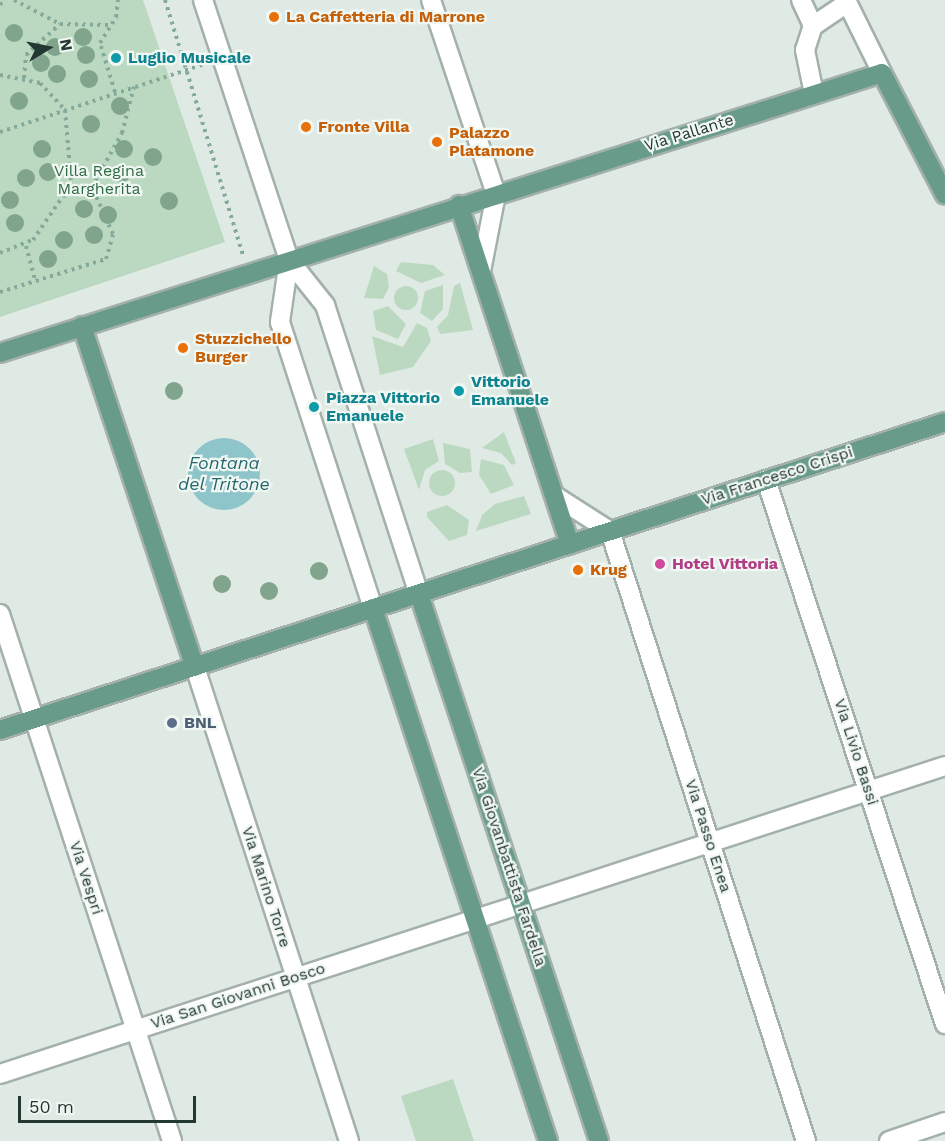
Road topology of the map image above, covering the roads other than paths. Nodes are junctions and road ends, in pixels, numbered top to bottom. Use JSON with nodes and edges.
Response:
{"nodes":[{"id":1,"x":203,"y":0,"type":"edge"},
{"id":2,"x":431,"y":0,"type":"edge"},
{"id":3,"x":801,"y":0,"type":"edge"},
{"id":4,"x":846,"y":2,"type":"edge"},
{"id":5,"x":813,"y":26,"type":"junction"},
{"id":6,"x":882,"y":73,"type":"junction"},
{"id":7,"x":814,"y":94,"type":"junction"},
{"id":8,"x":496,"y":194,"type":"junction"},
{"id":9,"x":945,"y":195,"type":"edge"},
{"id":10,"x":459,"y":205,"type":"junction"},
{"id":11,"x":289,"y":260,"type":"junction"},
{"id":12,"x":481,"y":271,"type":"junction"},
{"id":13,"x":82,"y":326,"type":"junction"},
{"id":14,"x":0,"y":353,"type":"edge"},
{"id":15,"x":945,"y":422,"type":"edge"},
{"id":16,"x":766,"y":480,"type":"junction"},
{"id":17,"x":555,"y":496,"type":"junction"},
{"id":18,"x":610,"y":531,"type":"junction"},
{"id":19,"x":570,"y":544,"type":"junction"},
{"id":20,"x":419,"y":594,"type":"junction"},
{"id":21,"x":373,"y":608,"type":"junction"},
{"id":22,"x":0,"y":614,"type":"edge"},
{"id":23,"x":195,"y":667,"type":"junction"},
{"id":24,"x":34,"y":719,"type":"junction"},
{"id":25,"x":0,"y":730,"type":"edge"},
{"id":26,"x":945,"y":766,"type":"edge"},
{"id":27,"x":868,"y":791,"type":"junction"},
{"id":28,"x":710,"y":842,"type":"junction"},
{"id":29,"x":520,"y":903,"type":"junction"},
{"id":30,"x":475,"y":918,"type":"junction"},
{"id":31,"x":296,"y":977,"type":"junction"},
{"id":32,"x":945,"y":1024,"type":"edge"},
{"id":33,"x":136,"y":1029,"type":"junction"},
{"id":34,"x":0,"y":1074,"type":"edge"},
{"id":35,"x":945,"y":1122,"type":"edge"},
{"id":36,"x":172,"y":1141,"type":"edge"},
{"id":37,"x":350,"y":1141,"type":"edge"},
{"id":38,"x":548,"y":1141,"type":"edge"},
{"id":39,"x":599,"y":1141,"type":"edge"},
{"id":40,"x":806,"y":1141,"type":"edge"},
{"id":41,"x":889,"y":1141,"type":"edge"}],
"edges":[{"from":1,"to":11,"type":"street"},
{"from":2,"to":8,"type":"street"},
{"from":3,"to":5,"type":"street"},
{"from":4,"to":5,"type":"street"},
{"from":4,"to":6,"type":"street"},
{"from":5,"to":7,"type":"street"},
{"from":6,"to":7,"type":"main road","name":"Via Pallante"},
{"from":6,"to":9,"type":"main road"},
{"from":7,"to":8,"type":"main road","name":"Via Pallante"},
{"from":8,"to":10,"type":"main road","name":"Via Pallante"},
{"from":8,"to":12,"type":"street"},
{"from":10,"to":11,"type":"main road","name":"Via Pallante"},
{"from":10,"to":12,"type":"main road"},
{"from":11,"to":13,"type":"main road","name":"Via Pallante"},
{"from":11,"to":20,"type":"street"},
{"from":11,"to":21,"type":"street"},
{"from":12,"to":17,"type":"main road"},
{"from":13,"to":14,"type":"main road","name":"Via Pallante"},
{"from":13,"to":23,"type":"main road"},
{"from":15,"to":16,"type":"main road","name":"Via Francesco Crispi"},
{"from":16,"to":18,"type":"main road","name":"Via Francesco Crispi"},
{"from":16,"to":27,"type":"street","name":"Via Livio Bassi"},
{"from":17,"to":18,"type":"street"},
{"from":17,"to":19,"type":"main road"},
{"from":18,"to":19,"type":"main road","name":"Via Francesco Crispi"},
{"from":18,"to":28,"type":"street","name":"Via Passo Enea"},
{"from":19,"to":20,"type":"main road","name":"Via Francesco Crispi"},
{"from":20,"to":21,"type":"main road","name":"Via Francesco Crispi"},
{"from":20,"to":29,"type":"main road","name":"Via Giovanbattista Fardella"},
{"from":21,"to":23,"type":"main road","name":"Via Francesco Crispi"},
{"from":21,"to":30,"type":"main road"},
{"from":22,"to":24,"type":"street","name":"Via Vespri"},
{"from":23,"to":24,"type":"main road","name":"Via Francesco Crispi"},
{"from":23,"to":31,"type":"street","name":"Via Marino Torre"},
{"from":24,"to":25,"type":"main road","name":"Via Francesco Crispi"},
{"from":24,"to":33,"type":"street","name":"Via Vespri"},
{"from":26,"to":27,"type":"street","name":"Via San Giovanni Bosco"},
{"from":27,"to":28,"type":"street","name":"Via San Giovanni Bosco"},
{"from":27,"to":32,"type":"street","name":"Via Livio Bassi"},
{"from":28,"to":29,"type":"street","name":"Via San Giovanni Bosco"},
{"from":28,"to":40,"type":"street","name":"Via Passo Enea"},
{"from":29,"to":30,"type":"street","name":"Via San Giovanni Bosco"},
{"from":29,"to":39,"type":"main road","name":"Via Giovanbattista Fardella"},
{"from":30,"to":31,"type":"street","name":"Via San Giovanni Bosco"},
{"from":30,"to":38,"type":"main road"},
{"from":31,"to":33,"type":"street","name":"Via San Giovanni Bosco"},
{"from":31,"to":37,"type":"street","name":"Via Marino Torre"},
{"from":33,"to":34,"type":"street","name":"Via San Giovanni Bosco"},
{"from":33,"to":36,"type":"street","name":"Via Vespri"},
{"from":35,"to":41,"type":"street"}]}
